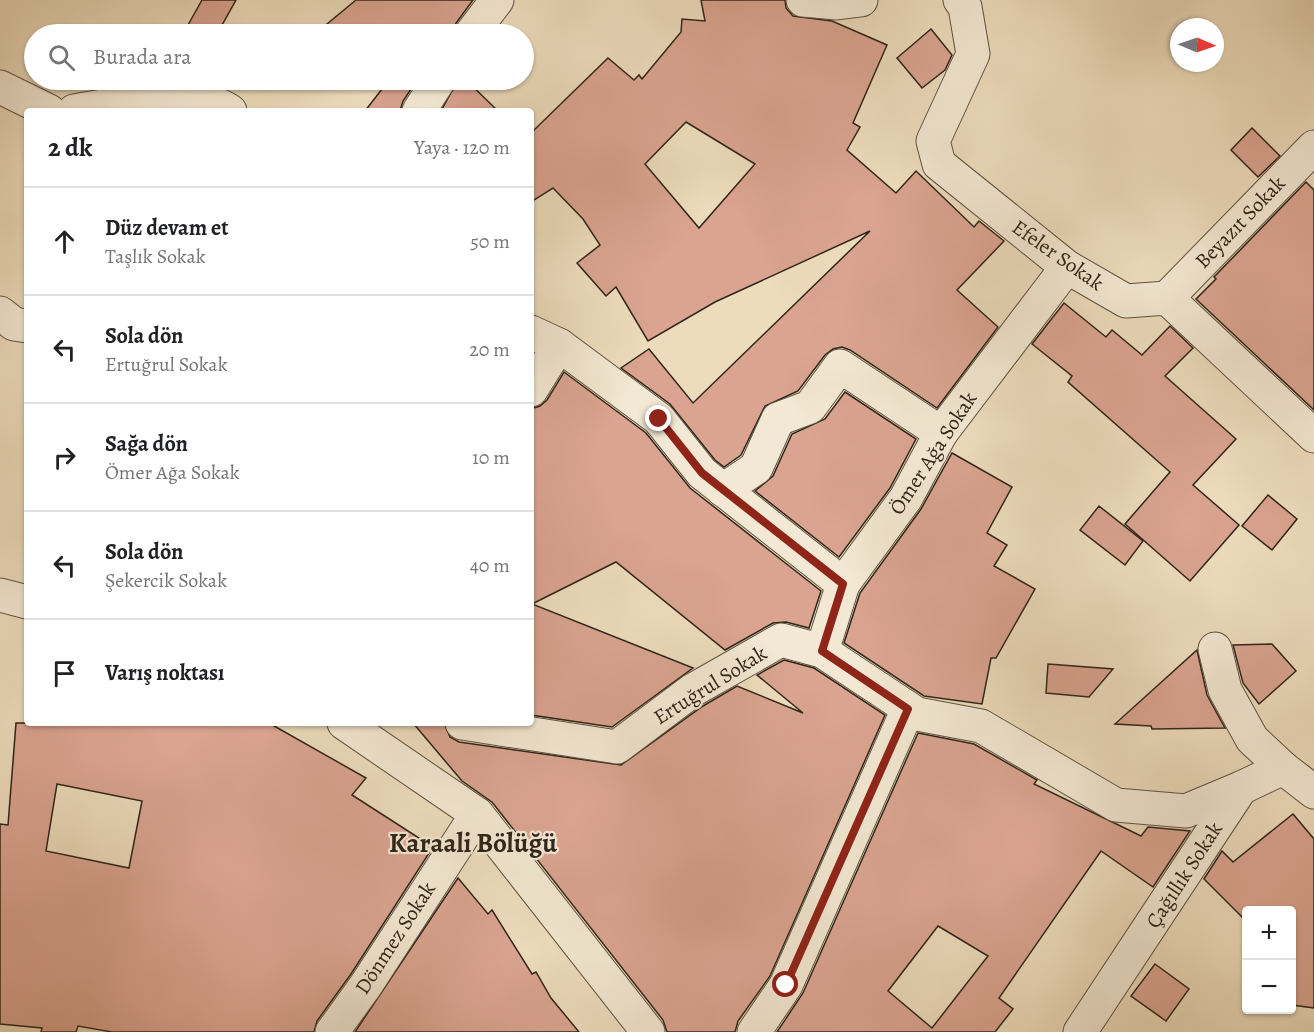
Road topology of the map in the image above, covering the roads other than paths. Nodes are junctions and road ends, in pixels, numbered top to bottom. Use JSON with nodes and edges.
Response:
{"nodes":[{"id":1,"x":497,"y":0,"type":"edge"},
{"id":2,"x":803,"y":0,"type":"edge"},
{"id":3,"x":861,"y":0,"type":"edge"},
{"id":4,"x":960,"y":0,"type":"edge"},
{"id":5,"x":479,"y":24,"type":"edge"},
{"id":6,"x":433,"y":90,"type":"edge"},
{"id":7,"x":4,"y":96,"type":"edge"},
{"id":8,"x":40,"y":108,"type":"edge"},
{"id":9,"x":92,"y":108,"type":"edge"},
{"id":10,"x":226,"y":108,"type":"edge"},
{"id":11,"x":421,"y":108,"type":"edge"},
{"id":12,"x":1314,"y":147,"type":"edge"},
{"id":13,"x":1067,"y":267,"type":"junction"},
{"id":14,"x":1167,"y":298,"type":"junction"},
{"id":15,"x":0,"y":313,"type":"edge"},
{"id":16,"x":24,"y":326,"type":"edge"},
{"id":17,"x":545,"y":339,"type":"edge"},
{"id":18,"x":534,"y":379,"type":"edge"},
{"id":19,"x":941,"y":433,"type":"junction"},
{"id":20,"x":1314,"y":436,"type":"edge"},
{"id":21,"x":723,"y":490,"type":"junction"},
{"id":22,"x":843,"y":584,"type":"junction"},
{"id":23,"x":0,"y":595,"type":"edge"},
{"id":24,"x":24,"y":602,"type":"edge"},
{"id":25,"x":1215,"y":649,"type":"dead end"},
{"id":26,"x":822,"y":651,"type":"junction"},
{"id":27,"x":908,"y":709,"type":"junction"},
{"id":28,"x":348,"y":726,"type":"edge"},
{"id":29,"x":481,"y":726,"type":"edge"},
{"id":30,"x":1283,"y":768,"type":"junction"},
{"id":31,"x":1241,"y":788,"type":"junction"},
{"id":32,"x":1314,"y":792,"type":"edge"},
{"id":33,"x":477,"y":814,"type":"junction"},
{"id":34,"x":332,"y":1032,"type":"edge"},
{"id":35,"x":648,"y":1032,"type":"edge"},
{"id":36,"x":754,"y":1032,"type":"edge"},
{"id":37,"x":1080,"y":1032,"type":"edge"}],
"edges":[{"from":1,"to":5,"type":"street"},
{"from":2,"to":3,"type":"street"},
{"from":4,"to":13,"type":"street","name":"Efeler Sokak"},
{"from":6,"to":11,"type":"street"},
{"from":7,"to":8,"type":"street"},
{"from":9,"to":10,"type":"street"},
{"from":12,"to":14,"type":"street","name":"Beyazıt Sokak"},
{"from":13,"to":14,"type":"street","name":"Efeler Sokak"},
{"from":13,"to":19,"type":"street","name":"Ömer Ağa Sokak"},
{"from":14,"to":20,"type":"street"},
{"from":15,"to":16,"type":"street"},
{"from":17,"to":18,"type":"street"},
{"from":17,"to":21,"type":"street"},
{"from":19,"to":21,"type":"street"},
{"from":19,"to":22,"type":"street","name":"Ömer Ağa Sokak"},
{"from":21,"to":22,"type":"street"},
{"from":22,"to":26,"type":"street","name":"Ömer Ağa Sokak"},
{"from":23,"to":24,"type":"street"},
{"from":25,"to":30,"type":"street"},
{"from":26,"to":27,"type":"street","name":"Ertuğrul Sokak"},
{"from":26,"to":29,"type":"street","name":"Ertuğrul Sokak"},
{"from":27,"to":31,"type":"street","name":"Ertuğrul Sokak"},
{"from":27,"to":36,"type":"street"},
{"from":28,"to":33,"type":"street"},
{"from":30,"to":31,"type":"street"},
{"from":30,"to":32,"type":"street"},
{"from":31,"to":37,"type":"street","name":"Çağıllık Sokak"},
{"from":33,"to":34,"type":"street","name":"Dönmez Sokak"},
{"from":33,"to":35,"type":"street"}]}
